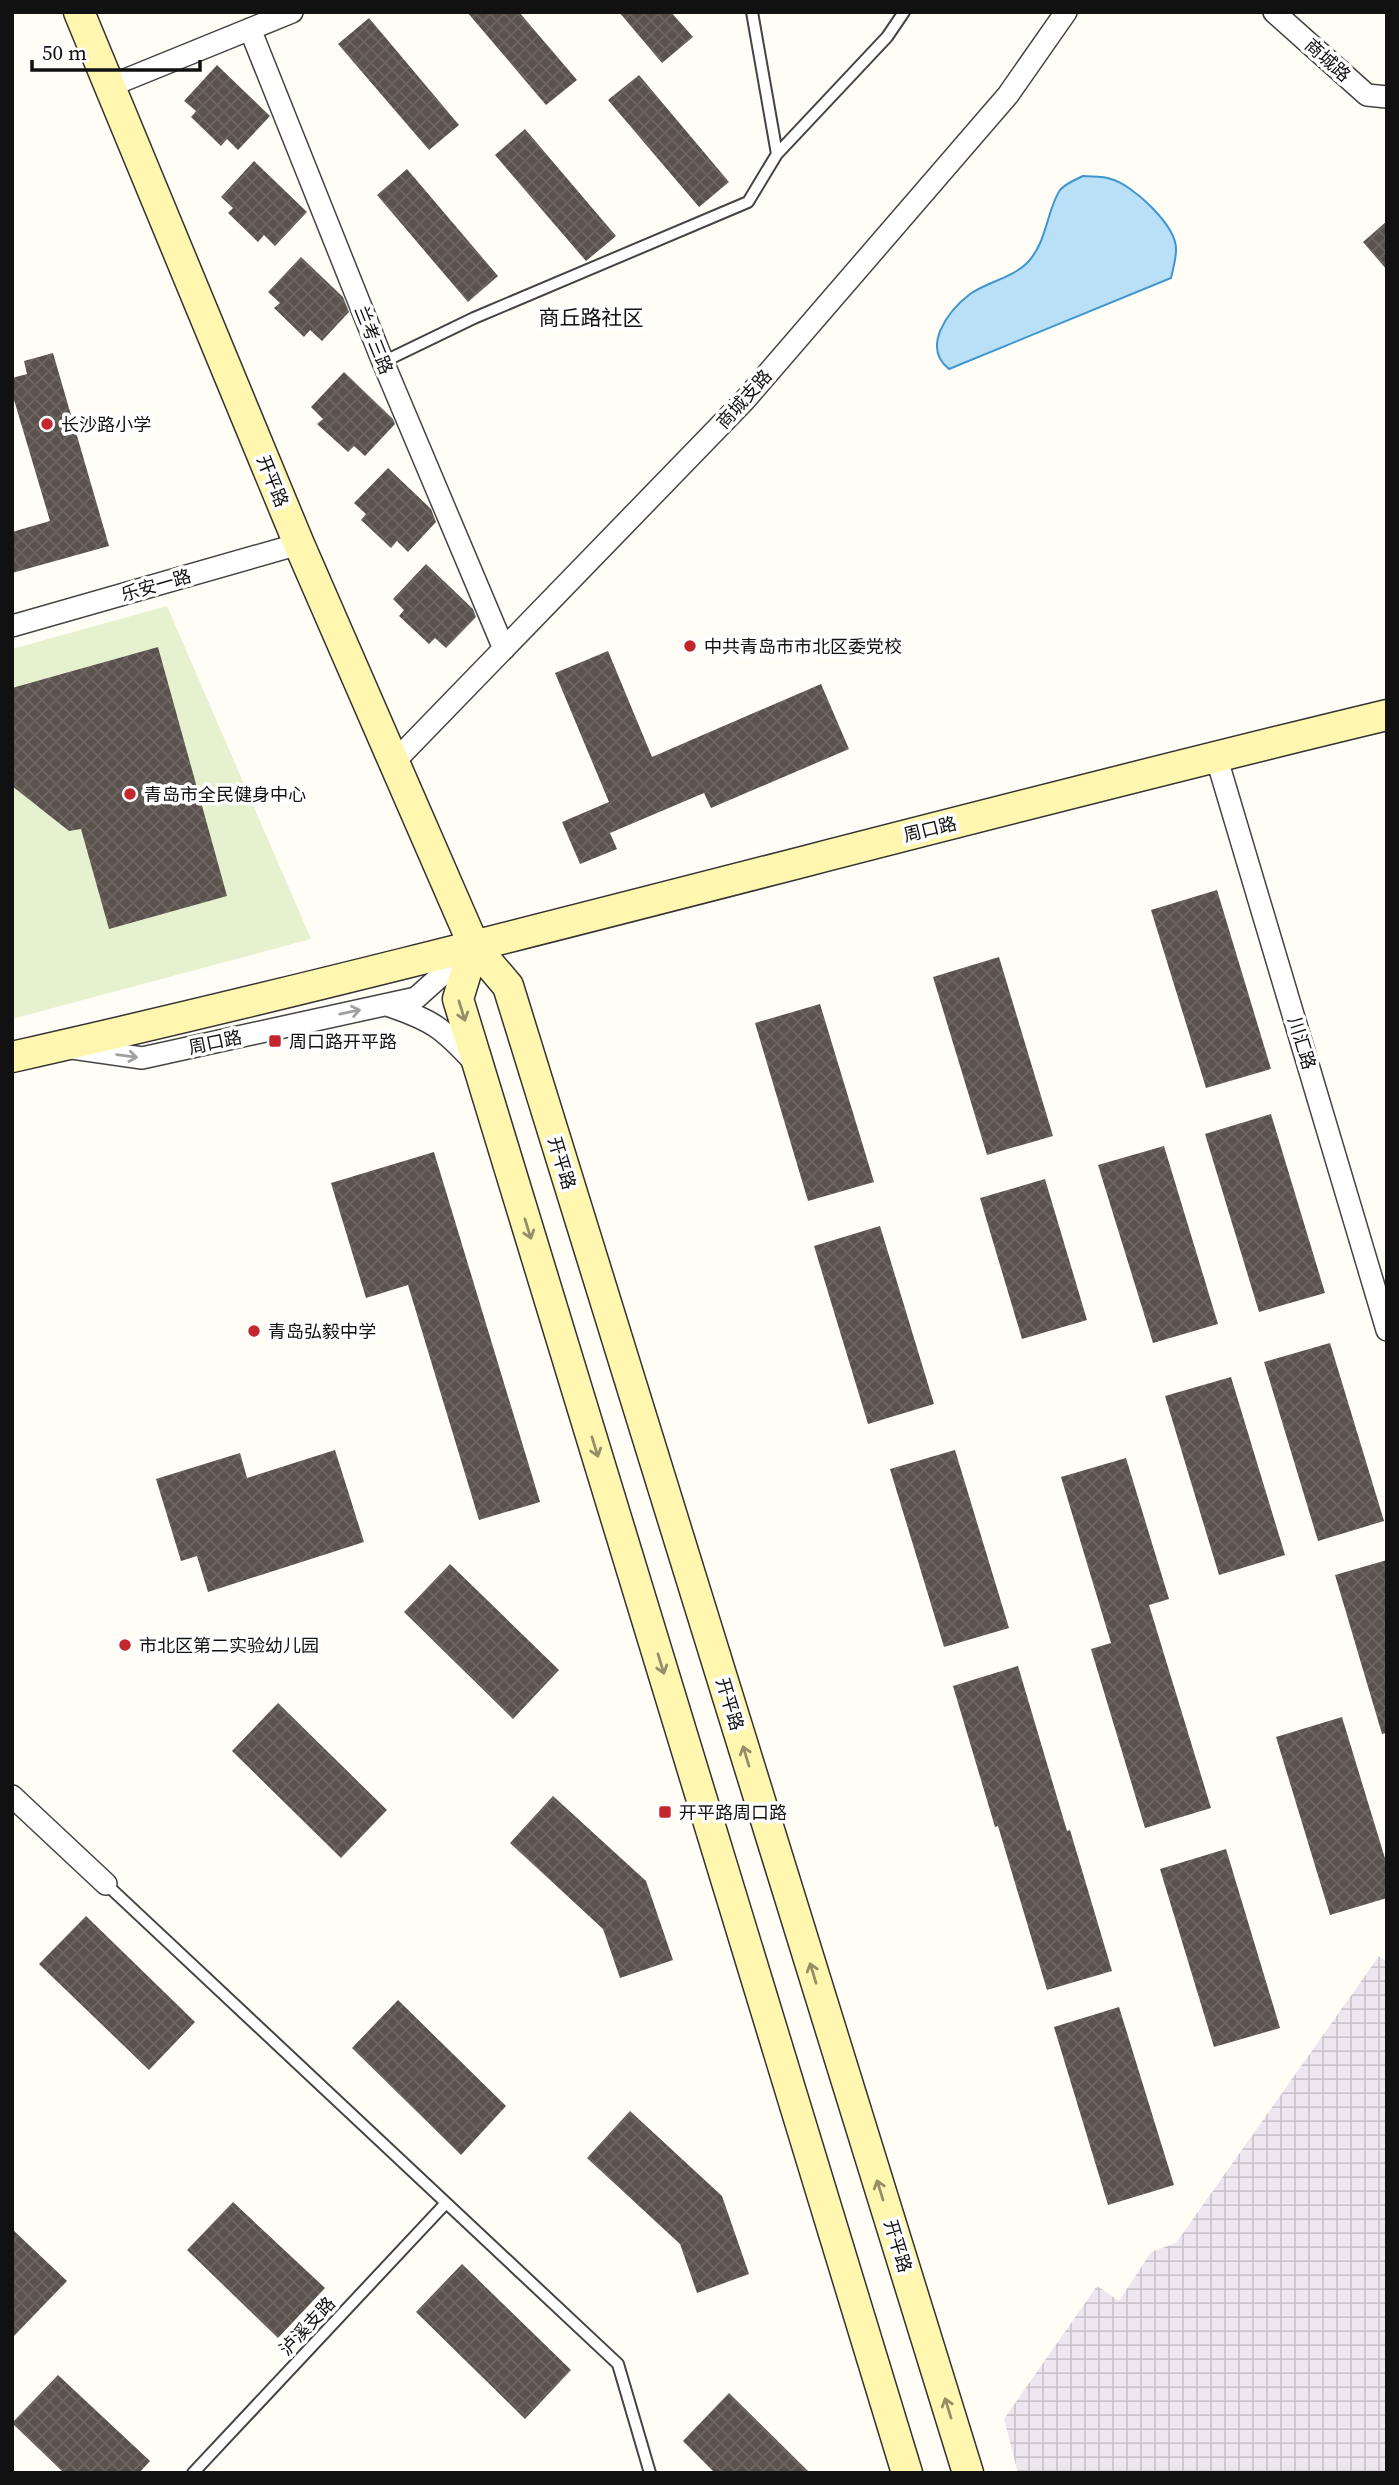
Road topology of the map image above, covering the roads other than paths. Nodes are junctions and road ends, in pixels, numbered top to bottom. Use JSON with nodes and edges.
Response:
{"nodes":[{"id":1,"x":79,"y":12,"type":"edge"},
{"id":2,"x":292,"y":12,"type":"edge"},
{"id":3,"x":752,"y":12,"type":"edge"},
{"id":4,"x":904,"y":12,"type":"edge"},
{"id":5,"x":1066,"y":12,"type":"edge"},
{"id":6,"x":1274,"y":12,"type":"edge"},
{"id":7,"x":250,"y":29,"type":"junction"},
{"id":8,"x":110,"y":86,"type":"junction"},
{"id":9,"x":1387,"y":96,"type":"edge"},
{"id":10,"x":777,"y":154,"type":"junction"},
{"id":11,"x":383,"y":362,"type":"junction"},
{"id":12,"x":299,"y":544,"type":"junction"},
{"id":13,"x":12,"y":626,"type":"edge"},
{"id":14,"x":504,"y":649,"type":"junction"},
{"id":15,"x":1387,"y":715,"type":"edge"},
{"id":16,"x":1216,"y":756,"type":"junction"},
{"id":17,"x":395,"y":761,"type":"junction"},
{"id":18,"x":474,"y":946,"type":"junction"},
{"id":19,"x":385,"y":1004,"type":"junction"},
{"id":20,"x":60,"y":1046,"type":"junction"},
{"id":21,"x":12,"y":1057,"type":"edge"},
{"id":22,"x":479,"y":1066,"type":"junction"},
{"id":23,"x":1387,"y":1330,"type":"edge"},
{"id":24,"x":12,"y":1796,"type":"edge"},
{"id":25,"x":106,"y":1884,"type":"joint"},
{"id":26,"x":446,"y":2203,"type":"junction"},
{"id":27,"x":192,"y":2473,"type":"edge"},
{"id":28,"x":650,"y":2473,"type":"edge"},
{"id":29,"x":907,"y":2473,"type":"edge"},
{"id":30,"x":968,"y":2473,"type":"edge"}],
"edges":[{"from":1,"to":8,"type":"main road","name":"开平路"},
{"from":2,"to":7,"type":"street"},
{"from":3,"to":10,"type":"lane"},
{"from":4,"to":10,"type":"lane"},
{"from":5,"to":14,"type":"street","name":"商城支路"},
{"from":6,"to":9,"type":"street","name":"商城路"},
{"from":7,"to":8,"type":"street"},
{"from":7,"to":11,"type":"street","name":"兰考三路"},
{"from":8,"to":12,"type":"main road","name":"开平路"},
{"from":10,"to":11,"type":"lane"},
{"from":11,"to":14,"type":"street","name":"兰考三路"},
{"from":12,"to":13,"type":"street","name":"乐安一路"},
{"from":12,"to":17,"type":"main road","name":"开平路"},
{"from":14,"to":17,"type":"street","name":"商城支路"},
{"from":15,"to":16,"type":"main road","name":"周口路"},
{"from":16,"to":18,"type":"main road","name":"周口路"},
{"from":16,"to":23,"type":"street","name":"川汇路"},
{"from":17,"to":18,"type":"main road","name":"开平路"},
{"from":18,"to":19,"type":"street","name":"周口路"},
{"from":18,"to":20,"type":"main road","name":"周口路"},
{"from":18,"to":22,"type":"main road","one_way":true},
{"from":30,"to":18,"type":"main road","name":"开平路","one_way":true},
{"from":20,"to":19,"type":"street","name":"周口路","one_way":true},
{"from":19,"to":22,"type":"street"},
{"from":20,"to":21,"type":"main road","name":"周口路"},
{"from":22,"to":29,"type":"main road","one_way":true},
{"from":24,"to":25,"type":"street"},
{"from":25,"to":26,"type":"lane"},
{"from":26,"to":27,"type":"lane","name":"泸溪支路"},
{"from":26,"to":28,"type":"lane"}]}
